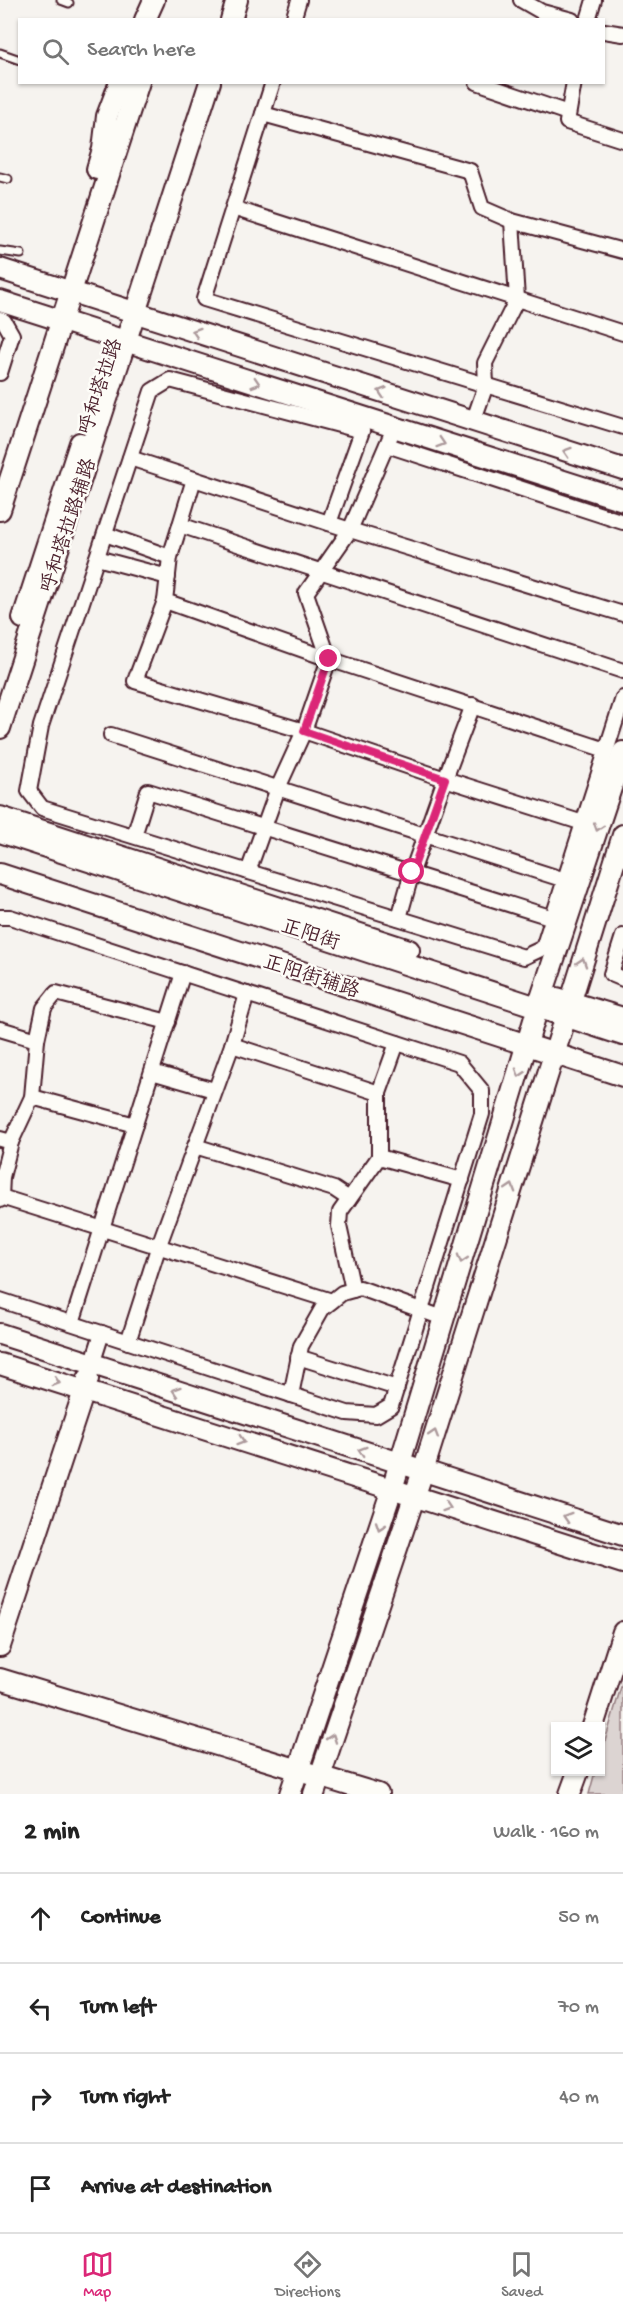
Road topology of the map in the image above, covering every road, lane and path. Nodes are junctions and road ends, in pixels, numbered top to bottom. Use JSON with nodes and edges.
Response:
{"nodes":[{"id":1,"x":154,"y":0,"type":"edge"},
{"id":2,"x":166,"y":0,"type":"edge"},
{"id":3,"x":223,"y":0,"type":"edge"},
{"id":4,"x":237,"y":0,"type":"edge"},
{"id":5,"x":299,"y":0,"type":"edge"},
{"id":6,"x":521,"y":0,"type":"edge"},
{"id":7,"x":594,"y":0,"type":"edge"},
{"id":8,"x":146,"y":18,"type":"edge"},
{"id":9,"x":161,"y":18,"type":"edge"},
{"id":10,"x":218,"y":18,"type":"edge"},
{"id":11,"x":232,"y":18,"type":"edge"},
{"id":12,"x":294,"y":18,"type":"edge"},
{"id":13,"x":564,"y":18,"type":"edge"},
{"id":14,"x":589,"y":18,"type":"edge"},
{"id":15,"x":605,"y":31,"type":"edge"},
{"id":16,"x":623,"y":34,"type":"edge"},
{"id":17,"x":0,"y":53,"type":"edge"},
{"id":18,"x":18,"y":59,"type":"edge"},
{"id":19,"x":119,"y":84,"type":"edge"},
{"id":20,"x":138,"y":84,"type":"edge"},
{"id":21,"x":196,"y":84,"type":"edge"},
{"id":22,"x":209,"y":84,"type":"edge"},
{"id":23,"x":272,"y":84,"type":"edge"},
{"id":24,"x":483,"y":84,"type":"edge"},
{"id":25,"x":574,"y":84,"type":"edge"},
{"id":26,"x":568,"y":113,"type":"junction"},
{"id":27,"x":263,"y":114,"type":"junction"},
{"id":28,"x":623,"y":140,"type":"edge"},
{"id":29,"x":233,"y":208,"type":"junction"},
{"id":30,"x":512,"y":221,"type":"junction"},
{"id":31,"x":623,"y":250,"type":"edge"},
{"id":32,"x":0,"y":251,"type":"edge"},
{"id":33,"x":21,"y":254,"type":"dead end"},
{"id":34,"x":0,"y":269,"type":"edge"},
{"id":35,"x":63,"y":290,"type":"junction"},
{"id":36,"x":517,"y":299,"type":"junction"},
{"id":37,"x":0,"y":301,"type":"edge"},
{"id":38,"x":129,"y":311,"type":"junction"},
{"id":39,"x":0,"y":319,"type":"edge"},
{"id":40,"x":54,"y":319,"type":"junction"},
{"id":41,"x":623,"y":333,"type":"edge"},
{"id":42,"x":119,"y":339,"type":"junction"},
{"id":43,"x":0,"y":373,"type":"edge"},
{"id":44,"x":486,"y":385,"type":"junction"},
{"id":45,"x":473,"y":422,"type":"junction"},
{"id":46,"x":364,"y":425,"type":"junction"},
{"id":47,"x":623,"y":427,"type":"edge"},
{"id":48,"x":391,"y":436,"type":"junction"},
{"id":49,"x":129,"y":458,"type":"junction"},
{"id":50,"x":623,"y":470,"type":"edge"},
{"id":51,"x":0,"y":471,"type":"edge"},
{"id":52,"x":194,"y":479,"type":"junction"},
{"id":53,"x":623,"y":500,"type":"edge"},
{"id":54,"x":0,"y":510,"type":"edge"},
{"id":55,"x":623,"y":522,"type":"edge"},
{"id":56,"x":329,"y":523,"type":"junction"},
{"id":57,"x":180,"y":525,"type":"junction"},
{"id":58,"x":350,"y":530,"type":"junction"},
{"id":59,"x":105,"y":534,"type":"junction"},
{"id":60,"x":170,"y":557,"type":"junction"},
{"id":61,"x":97,"y":558,"type":"junction"},
{"id":62,"x":321,"y":572,"type":"junction"},
{"id":63,"x":168,"y":577,"type":"junction"},
{"id":64,"x":165,"y":602,"type":"junction"},
{"id":65,"x":623,"y":614,"type":"edge"},
{"id":66,"x":329,"y":659,"type":"junction"},
{"id":67,"x":623,"y":671,"type":"edge"},
{"id":68,"x":0,"y":689,"type":"edge"},
{"id":69,"x":623,"y":698,"type":"edge"},
{"id":70,"x":473,"y":705,"type":"junction"},
{"id":71,"x":0,"y":728,"type":"edge"},
{"id":72,"x":304,"y":731,"type":"junction"},
{"id":73,"x":111,"y":735,"type":"dead end"},
{"id":74,"x":615,"y":751,"type":"edge"},
{"id":75,"x":445,"y":779,"type":"junction"},
{"id":76,"x":278,"y":788,"type":"junction"},
{"id":77,"x":0,"y":817,"type":"edge"},
{"id":78,"x":583,"y":823,"type":"junction"},
{"id":79,"x":264,"y":828,"type":"junction"},
{"id":80,"x":0,"y":832,"type":"edge"},
{"id":81,"x":623,"y":835,"type":"edge"},
{"id":82,"x":134,"y":836,"type":"junction"},
{"id":83,"x":427,"y":836,"type":"junction"},
{"id":84,"x":0,"y":861,"type":"edge"},
{"id":85,"x":248,"y":872,"type":"junction"},
{"id":86,"x":412,"y":872,"type":"junction"},
{"id":87,"x":0,"y":874,"type":"edge"},
{"id":88,"x":565,"y":880,"type":"junction"},
{"id":89,"x":0,"y":916,"type":"edge"},
{"id":90,"x":399,"y":918,"type":"junction"},
{"id":91,"x":553,"y":918,"type":"junction"},
{"id":92,"x":623,"y":936,"type":"edge"},
{"id":93,"x":183,"y":974,"type":"junction"},
{"id":94,"x":623,"y":979,"type":"edge"},
{"id":95,"x":247,"y":994,"type":"junction"},
{"id":96,"x":541,"y":1001,"type":"junction"},
{"id":97,"x":568,"y":1008,"type":"junction"},
{"id":98,"x":623,"y":1018,"type":"edge"},
{"id":99,"x":168,"y":1022,"type":"junction"},
{"id":100,"x":0,"y":1029,"type":"edge"},
{"id":101,"x":623,"y":1035,"type":"edge"},
{"id":102,"x":37,"y":1040,"type":"junction"},
{"id":103,"x":530,"y":1040,"type":"junction"},
{"id":104,"x":397,"y":1043,"type":"junction"},
{"id":105,"x":232,"y":1045,"type":"junction"},
{"id":106,"x":555,"y":1048,"type":"junction"},
{"id":107,"x":623,"y":1064,"type":"edge"},
{"id":108,"x":152,"y":1072,"type":"junction"},
{"id":109,"x":623,"y":1076,"type":"edge"},
{"id":110,"x":214,"y":1090,"type":"junction"},
{"id":111,"x":379,"y":1093,"type":"junction"},
{"id":112,"x":32,"y":1097,"type":"junction"},
{"id":113,"x":135,"y":1125,"type":"junction"},
{"id":114,"x":6,"y":1140,"type":"edge"},
{"id":115,"x":195,"y":1146,"type":"junction"},
{"id":116,"x":379,"y":1157,"type":"junction"},
{"id":117,"x":462,"y":1180,"type":"junction"},
{"id":118,"x":1,"y":1198,"type":"edge"},
{"id":119,"x":349,"y":1199,"type":"junction"},
{"id":120,"x":102,"y":1229,"type":"junction"},
{"id":121,"x":159,"y":1245,"type":"junction"},
{"id":122,"x":353,"y":1290,"type":"junction"},
{"id":123,"x":0,"y":1300,"type":"edge"},
{"id":124,"x":332,"y":1301,"type":"junction"},
{"id":125,"x":421,"y":1311,"type":"junction"},
{"id":126,"x":443,"y":1318,"type":"junction"},
{"id":127,"x":72,"y":1323,"type":"junction"},
{"id":128,"x":102,"y":1333,"type":"junction"},
{"id":129,"x":0,"y":1334,"type":"edge"},
{"id":130,"x":128,"y":1342,"type":"junction"},
{"id":131,"x":298,"y":1357,"type":"junction"},
{"id":132,"x":0,"y":1364,"type":"edge"},
{"id":133,"x":88,"y":1377,"type":"junction"},
{"id":134,"x":397,"y":1388,"type":"junction"},
{"id":135,"x":291,"y":1395,"type":"junction"},
{"id":136,"x":398,"y":1463,"type":"junction"},
{"id":137,"x":423,"y":1471,"type":"junction"},
{"id":138,"x":392,"y":1489,"type":"junction"},
{"id":139,"x":413,"y":1496,"type":"junction"},
{"id":140,"x":623,"y":1535,"type":"edge"},
{"id":141,"x":623,"y":1563,"type":"edge"},
{"id":142,"x":623,"y":1632,"type":"edge"},
{"id":143,"x":0,"y":1646,"type":"edge"},
{"id":144,"x":0,"y":1679,"type":"edge"},
{"id":145,"x":594,"y":1722,"type":"edge"},
{"id":146,"x":298,"y":1770,"type":"junction"},
{"id":147,"x":577,"y":1776,"type":"edge"},
{"id":148,"x":316,"y":1786,"type":"edge"},
{"id":149,"x":290,"y":1794,"type":"edge"},
{"id":150,"x":378,"y":1794,"type":"edge"},
{"id":151,"x":570,"y":1794,"type":"edge"}],
"edges":[{"from":1,"to":8,"type":"street"},
{"from":2,"to":9,"type":"street"},
{"from":3,"to":10,"type":"street"},
{"from":4,"to":11,"type":"street"},
{"from":5,"to":12,"type":"street"},
{"from":6,"to":13,"type":"street"},
{"from":7,"to":14,"type":"street"},
{"from":15,"to":16,"type":"street"},
{"from":17,"to":18,"type":"lane"},
{"from":19,"to":35,"type":"street"},
{"from":20,"to":35,"type":"street"},
{"from":21,"to":38,"type":"street","name":"呼和塔拉路"},
{"from":22,"to":38,"type":"street"},
{"from":23,"to":27,"type":"street"},
{"from":24,"to":26,"type":"street"},
{"from":25,"to":26,"type":"street"},
{"from":26,"to":28,"type":"street"},
{"from":27,"to":29,"type":"street"},
{"from":27,"to":30,"type":"street"},
{"from":29,"to":36,"type":"street"},
{"from":29,"to":44,"type":"street"},
{"from":30,"to":31,"type":"street"},
{"from":30,"to":36,"type":"street"},
{"from":32,"to":33,"type":"lane"},
{"from":34,"to":35,"type":"street"},
{"from":35,"to":38,"type":"street"},
{"from":35,"to":40,"type":"street"},
{"from":36,"to":41,"type":"street"},
{"from":36,"to":44,"type":"street"},
{"from":37,"to":40,"type":"street"},
{"from":38,"to":42,"type":"street","name":"呼和塔拉路"},
{"from":45,"to":38,"type":"street","one_way":true},
{"from":39,"to":43,"type":"street"},
{"from":40,"to":42,"type":"street"},
{"from":40,"to":51,"type":"street"},
{"from":40,"to":54,"type":"street"},
{"from":42,"to":46,"type":"street","one_way":true},
{"from":42,"to":68,"type":"street","name":"呼和塔拉路"},
{"from":42,"to":71,"type":"street","name":"呼和塔拉路辅路"},
{"from":44,"to":45,"type":"street"},
{"from":44,"to":47,"type":"street"},
{"from":50,"to":45,"type":"street","one_way":true},
{"from":46,"to":48,"type":"street"},
{"from":46,"to":49,"type":"street"},
{"from":46,"to":56,"type":"street"},
{"from":48,"to":53,"type":"street","one_way":true},
{"from":48,"to":55,"type":"street"},
{"from":48,"to":58,"type":"street"},
{"from":49,"to":52,"type":"street"},
{"from":49,"to":59,"type":"street"},
{"from":52,"to":56,"type":"street"},
{"from":52,"to":57,"type":"street"},
{"from":56,"to":58,"type":"street"},
{"from":57,"to":60,"type":"street"},
{"from":57,"to":62,"type":"street"},
{"from":58,"to":62,"type":"street"},
{"from":58,"to":65,"type":"street"},
{"from":59,"to":60,"type":"street"},
{"from":59,"to":61,"type":"street"},
{"from":60,"to":63,"type":"street"},
{"from":61,"to":63,"type":"street"},
{"from":61,"to":82,"type":"street"},
{"from":62,"to":66,"type":"street"},
{"from":62,"to":67,"type":"street"},
{"from":63,"to":64,"type":"street"},
{"from":64,"to":66,"type":"street"},
{"from":64,"to":72,"type":"street"},
{"from":66,"to":70,"type":"street"},
{"from":66,"to":72,"type":"street"},
{"from":69,"to":74,"type":"street"},
{"from":70,"to":74,"type":"street"},
{"from":70,"to":75,"type":"street"},
{"from":72,"to":75,"type":"street"},
{"from":72,"to":76,"type":"street"},
{"from":73,"to":76,"type":"street"},
{"from":74,"to":78,"type":"street"},
{"from":74,"to":96,"type":"street","one_way":true},
{"from":75,"to":78,"type":"street"},
{"from":75,"to":83,"type":"street"},
{"from":76,"to":79,"type":"street"},
{"from":76,"to":83,"type":"street"},
{"from":77,"to":96,"type":"street"},
{"from":78,"to":88,"type":"street"},
{"from":79,"to":82,"type":"street"},
{"from":79,"to":85,"type":"street"},
{"from":79,"to":86,"type":"street"},
{"from":80,"to":96,"type":"street","name":"正阳街"},
{"from":97,"to":81,"type":"street","one_way":true},
{"from":82,"to":85,"type":"street"},
{"from":83,"to":86,"type":"street"},
{"from":83,"to":88,"type":"street"},
{"from":84,"to":103,"type":"street"},
{"from":85,"to":90,"type":"street"},
{"from":86,"to":90,"type":"street"},
{"from":86,"to":91,"type":"street"},
{"from":87,"to":103,"type":"street","name":"正阳街辅路"},
{"from":88,"to":91,"type":"street"},
{"from":89,"to":93,"type":"street"},
{"from":90,"to":91,"type":"street"},
{"from":92,"to":94,"type":"street"},
{"from":93,"to":95,"type":"street"},
{"from":93,"to":99,"type":"street"},
{"from":95,"to":104,"type":"street"},
{"from":95,"to":105,"type":"street"},
{"from":96,"to":97,"type":"street","name":"正阳街"},
{"from":96,"to":103,"type":"street"},
{"from":97,"to":98,"type":"street"},
{"from":97,"to":101,"type":"street","name":"正阳街"},
{"from":97,"to":106,"type":"street"},
{"from":99,"to":102,"type":"street"},
{"from":99,"to":108,"type":"street"},
{"from":100,"to":102,"type":"street"},
{"from":102,"to":112,"type":"street"},
{"from":103,"to":106,"type":"street"},
{"from":103,"to":126,"type":"street","one_way":true},
{"from":104,"to":111,"type":"street"},
{"from":104,"to":117,"type":"street"},
{"from":105,"to":110,"type":"street"},
{"from":105,"to":111,"type":"street"},
{"from":106,"to":107,"type":"street"},
{"from":106,"to":109,"type":"street"},
{"from":137,"to":106,"type":"street","one_way":true},
{"from":108,"to":110,"type":"street"},
{"from":108,"to":113,"type":"street"},
{"from":110,"to":115,"type":"street"},
{"from":111,"to":116,"type":"street"},
{"from":112,"to":113,"type":"street"},
{"from":112,"to":114,"type":"street"},
{"from":113,"to":120,"type":"street"},
{"from":114,"to":118,"type":"street"},
{"from":115,"to":119,"type":"street"},
{"from":115,"to":121,"type":"street"},
{"from":116,"to":117,"type":"street"},
{"from":116,"to":119,"type":"street"},
{"from":117,"to":125,"type":"street"},
{"from":118,"to":120,"type":"street"},
{"from":119,"to":122,"type":"street"},
{"from":120,"to":121,"type":"street"},
{"from":120,"to":127,"type":"street"},
{"from":121,"to":124,"type":"street"},
{"from":121,"to":130,"type":"street"},
{"from":122,"to":124,"type":"street"},
{"from":122,"to":125,"type":"street"},
{"from":123,"to":127,"type":"street"},
{"from":124,"to":131,"type":"street"},
{"from":125,"to":126,"type":"street"},
{"from":125,"to":134,"type":"street"},
{"from":126,"to":136,"type":"street"},
{"from":127,"to":128,"type":"street"},
{"from":128,"to":130,"type":"street"},
{"from":128,"to":133,"type":"street"},
{"from":129,"to":133,"type":"street"},
{"from":130,"to":135,"type":"street"},
{"from":131,"to":134,"type":"street"},
{"from":131,"to":135,"type":"street"},
{"from":132,"to":133,"type":"street","one_way":true},
{"from":136,"to":133,"type":"street","one_way":true},
{"from":133,"to":138,"type":"street","one_way":true},
{"from":133,"to":143,"type":"street"},
{"from":134,"to":135,"type":"street"},
{"from":136,"to":137,"type":"street"},
{"from":136,"to":138,"type":"street"},
{"from":137,"to":139,"type":"street"},
{"from":140,"to":137,"type":"street","one_way":true},
{"from":138,"to":139,"type":"street"},
{"from":138,"to":146,"type":"street","one_way":true},
{"from":139,"to":141,"type":"street","one_way":true},
{"from":148,"to":139,"type":"street","one_way":true},
{"from":142,"to":145,"type":"street"},
{"from":144,"to":146,"type":"street"},
{"from":146,"to":148,"type":"street"},
{"from":146,"to":149,"type":"street"},
{"from":147,"to":151,"type":"street"},
{"from":148,"to":150,"type":"street"}]}
